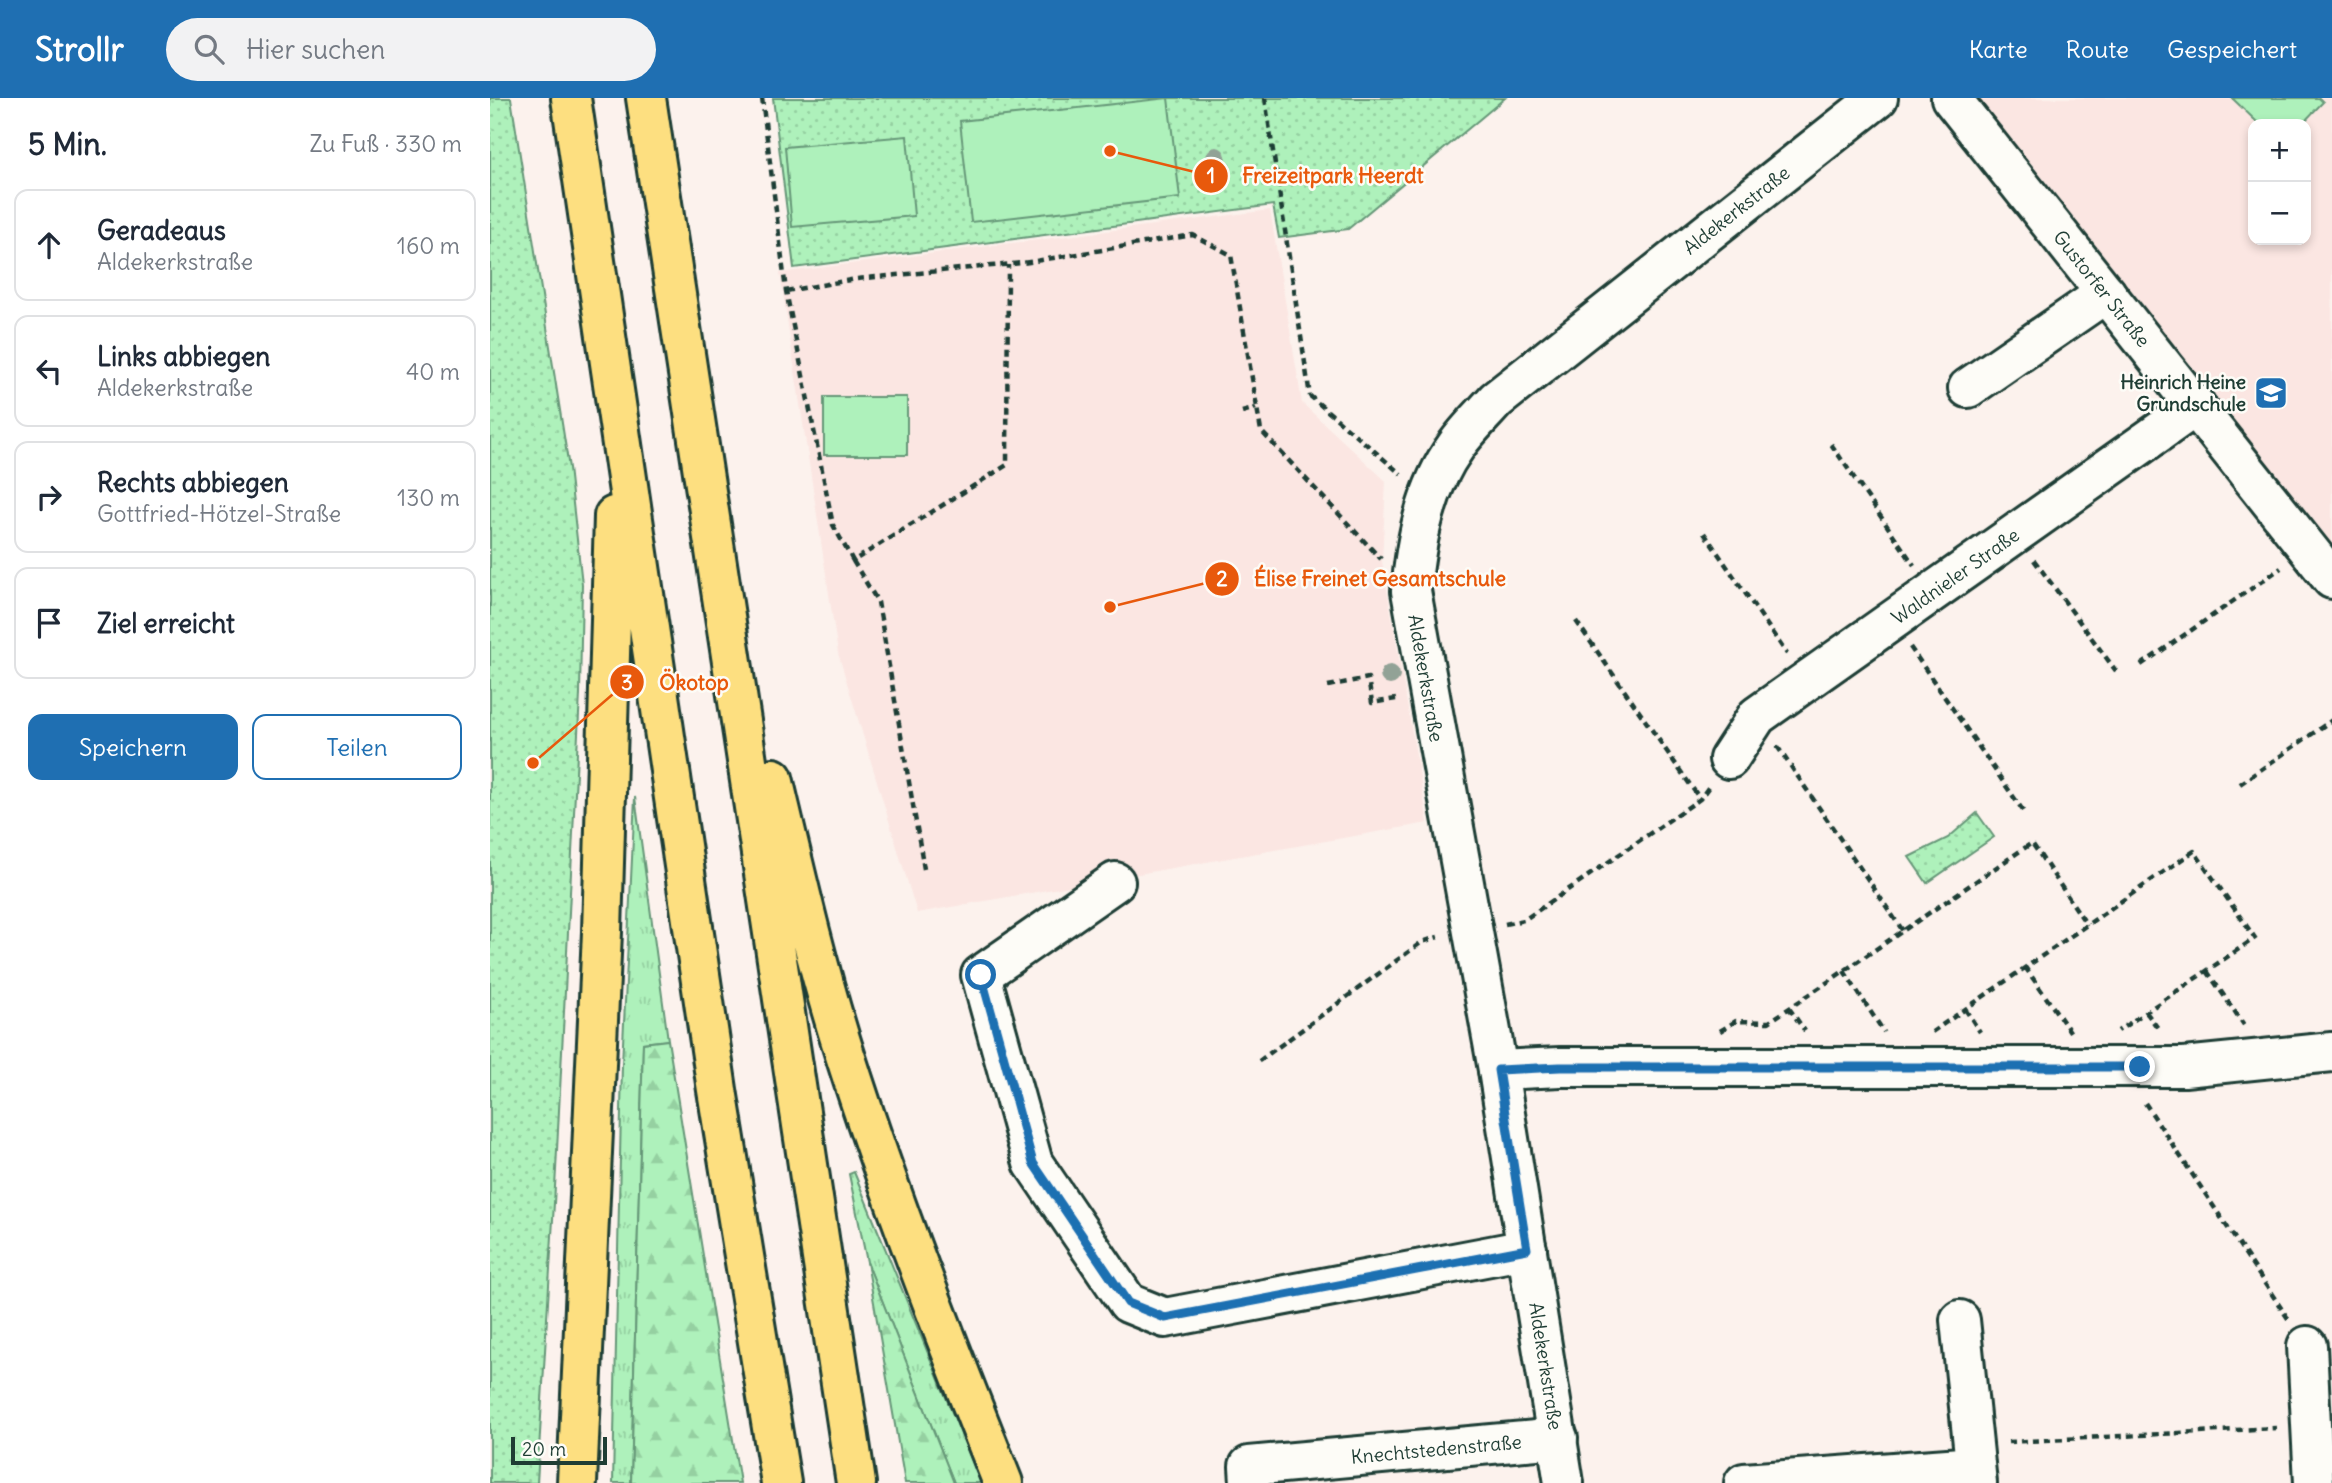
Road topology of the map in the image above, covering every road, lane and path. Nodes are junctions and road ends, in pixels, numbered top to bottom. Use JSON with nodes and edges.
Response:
{"nodes":[{"id":1,"x":571,"y":98,"type":"edge"},
{"id":2,"x":646,"y":98,"type":"edge"},
{"id":3,"x":762,"y":98,"type":"edge"},
{"id":4,"x":1265,"y":98,"type":"edge"},
{"id":5,"x":1878,"y":98,"type":"edge"},
{"id":6,"x":1951,"y":98,"type":"edge"},
{"id":7,"x":1008,"y":265,"type":"junction"},
{"id":8,"x":786,"y":291,"type":"junction"},
{"id":9,"x":2106,"y":293,"type":"junction"},
{"id":10,"x":1968,"y":388,"type":"dead end"},
{"id":11,"x":616,"y":395,"type":"junction"},
{"id":12,"x":2196,"y":406,"type":"junction"},
{"id":13,"x":1256,"y":408,"type":"junction"},
{"id":14,"x":1242,"y":412,"type":"dead end"},
{"id":15,"x":1831,"y":444,"type":"dead end"},
{"id":16,"x":1428,"y":497,"type":"junction"},
{"id":17,"x":1704,"y":533,"type":"dead end"},
{"id":18,"x":2016,"y":534,"type":"junction"},
{"id":19,"x":718,"y":548,"type":"junction"},
{"id":20,"x":2308,"y":549,"type":"junction"},
{"id":21,"x":853,"y":561,"type":"junction"},
{"id":22,"x":2332,"y":579,"type":"edge"},
{"id":23,"x":1411,"y":591,"type":"junction"},
{"id":24,"x":1933,"y":592,"type":"junction"},
{"id":25,"x":1576,"y":621,"type":"dead end"},
{"id":26,"x":1892,"y":621,"type":"junction"},
{"id":27,"x":2141,"y":666,"type":"dead end"},
{"id":28,"x":2116,"y":671,"type":"dead end"},
{"id":29,"x":1806,"y":681,"type":"junction"},
{"id":30,"x":1328,"y":686,"type":"dead end"},
{"id":31,"x":1428,"y":693,"type":"junction"},
{"id":32,"x":1757,"y":716,"type":"junction"},
{"id":33,"x":2332,"y":720,"type":"edge"},
{"id":34,"x":1729,"y":759,"type":"joint"},
{"id":35,"x":2240,"y":783,"type":"dead end"},
{"id":36,"x":1700,"y":800,"type":"junction"},
{"id":37,"x":2024,"y":812,"type":"dead end"},
{"id":38,"x":924,"y":869,"type":"dead end"},
{"id":39,"x":1115,"y":882,"type":"dead end"},
{"id":40,"x":2087,"y":925,"type":"junction"},
{"id":41,"x":1472,"y":930,"type":"junction"},
{"id":42,"x":1903,"y":931,"type":"junction"},
{"id":43,"x":2025,"y":967,"type":"junction"},
{"id":44,"x":1844,"y":971,"type":"junction"},
{"id":45,"x":2207,"y":971,"type":"junction"},
{"id":46,"x":1715,"y":1035,"type":"dead end"},
{"id":47,"x":2332,"y":1052,"type":"edge"},
{"id":48,"x":2267,"y":1059,"type":"junction"},
{"id":49,"x":1259,"y":1060,"type":"dead end"},
{"id":50,"x":2085,"y":1060,"type":"junction"},
{"id":51,"x":1900,"y":1061,"type":"junction"},
{"id":52,"x":2140,"y":1067,"type":"junction"},
{"id":53,"x":1498,"y":1070,"type":"junction"},
{"id":54,"x":1527,"y":1249,"type":"junction"},
{"id":55,"x":1960,"y":1320,"type":"dead end"},
{"id":56,"x":2307,"y":1346,"type":"joint"},
{"id":57,"x":2311,"y":1426,"type":"junction"},
{"id":58,"x":1558,"y":1438,"type":"junction"},
{"id":59,"x":1975,"y":1464,"type":"edge"},
{"id":60,"x":577,"y":1483,"type":"edge"},
{"id":61,"x":781,"y":1483,"type":"edge"},
{"id":62,"x":856,"y":1483,"type":"edge"},
{"id":63,"x":1003,"y":1483,"type":"edge"},
{"id":64,"x":1250,"y":1483,"type":"edge"},
{"id":65,"x":1564,"y":1483,"type":"edge"},
{"id":66,"x":1744,"y":1483,"type":"edge"},
{"id":67,"x":2314,"y":1483,"type":"edge"}],
"edges":[{"from":1,"to":11,"type":"highway"},
{"from":2,"to":19,"type":"highway"},
{"from":3,"to":8,"type":"path"},
{"from":4,"to":16,"type":"path"},
{"from":5,"to":16,"type":"street","name":"Aldekerkstraße"},
{"from":6,"to":9,"type":"street","name":"Gustorfer Straße"},
{"from":7,"to":8,"type":"path"},
{"from":7,"to":13,"type":"path"},
{"from":7,"to":21,"type":"path"},
{"from":8,"to":21,"type":"path"},
{"from":9,"to":10,"type":"street"},
{"from":9,"to":12,"type":"street","name":"Gustorfer Straße"},
{"from":11,"to":60,"type":"highway"},
{"from":11,"to":61,"type":"highway"},
{"from":12,"to":18,"type":"street","name":"Waldnieler Straße"},
{"from":12,"to":20,"type":"street","name":"Gustorfer Straße"},
{"from":13,"to":14,"type":"path"},
{"from":13,"to":23,"type":"path"},
{"from":15,"to":24,"type":"path"},
{"from":16,"to":23,"type":"street","name":"Aldekerkstraße"},
{"from":17,"to":29,"type":"path"},
{"from":18,"to":24,"type":"street","name":"Waldnieler Straße"},
{"from":18,"to":28,"type":"path"},
{"from":19,"to":62,"type":"highway"},
{"from":19,"to":63,"type":"highway"},
{"from":20,"to":22,"type":"street","name":"Gustorfer Straße"},
{"from":20,"to":27,"type":"path"},
{"from":21,"to":38,"type":"path"},
{"from":23,"to":31,"type":"street","name":"Aldekerkstraße"},
{"from":24,"to":26,"type":"street","name":"Waldnieler Straße"},
{"from":25,"to":36,"type":"path"},
{"from":26,"to":29,"type":"street","name":"Waldnieler Straße"},
{"from":26,"to":37,"type":"path"},
{"from":29,"to":32,"type":"street","name":"Waldnieler Straße"},
{"from":30,"to":31,"type":"path"},
{"from":31,"to":41,"type":"street","name":"Aldekerkstraße"},
{"from":32,"to":34,"type":"street","name":"Waldnieler Straße"},
{"from":32,"to":42,"type":"path"},
{"from":33,"to":35,"type":"path"},
{"from":34,"to":36,"type":"path"},
{"from":36,"to":41,"type":"path"},
{"from":39,"to":54,"type":"street"},
{"from":40,"to":42,"type":"path"},
{"from":40,"to":43,"type":"path"},
{"from":40,"to":45,"type":"path"},
{"from":41,"to":49,"type":"path"},
{"from":41,"to":53,"type":"street","name":"Aldekerkstraße"},
{"from":42,"to":44,"type":"path"},
{"from":43,"to":50,"type":"path"},
{"from":43,"to":51,"type":"path"},
{"from":44,"to":46,"type":"path"},
{"from":44,"to":51,"type":"path"},
{"from":45,"to":48,"type":"path"},
{"from":45,"to":50,"type":"path"},
{"from":47,"to":48,"type":"street"},
{"from":48,"to":52,"type":"street"},
{"from":50,"to":51,"type":"street"},
{"from":50,"to":52,"type":"street"},
{"from":51,"to":53,"type":"street"},
{"from":52,"to":56,"type":"path"},
{"from":53,"to":54,"type":"street","name":"Aldekerkstraße"},
{"from":54,"to":58,"type":"street","name":"Aldekerkstraße"},
{"from":55,"to":59,"type":"street"},
{"from":56,"to":57,"type":"street"},
{"from":57,"to":59,"type":"path"},
{"from":57,"to":67,"type":"street"},
{"from":58,"to":64,"type":"street","name":"Knechtstedenstraße"},
{"from":58,"to":65,"type":"street","name":"Aldekerkstraße"},
{"from":59,"to":66,"type":"street"}]}
